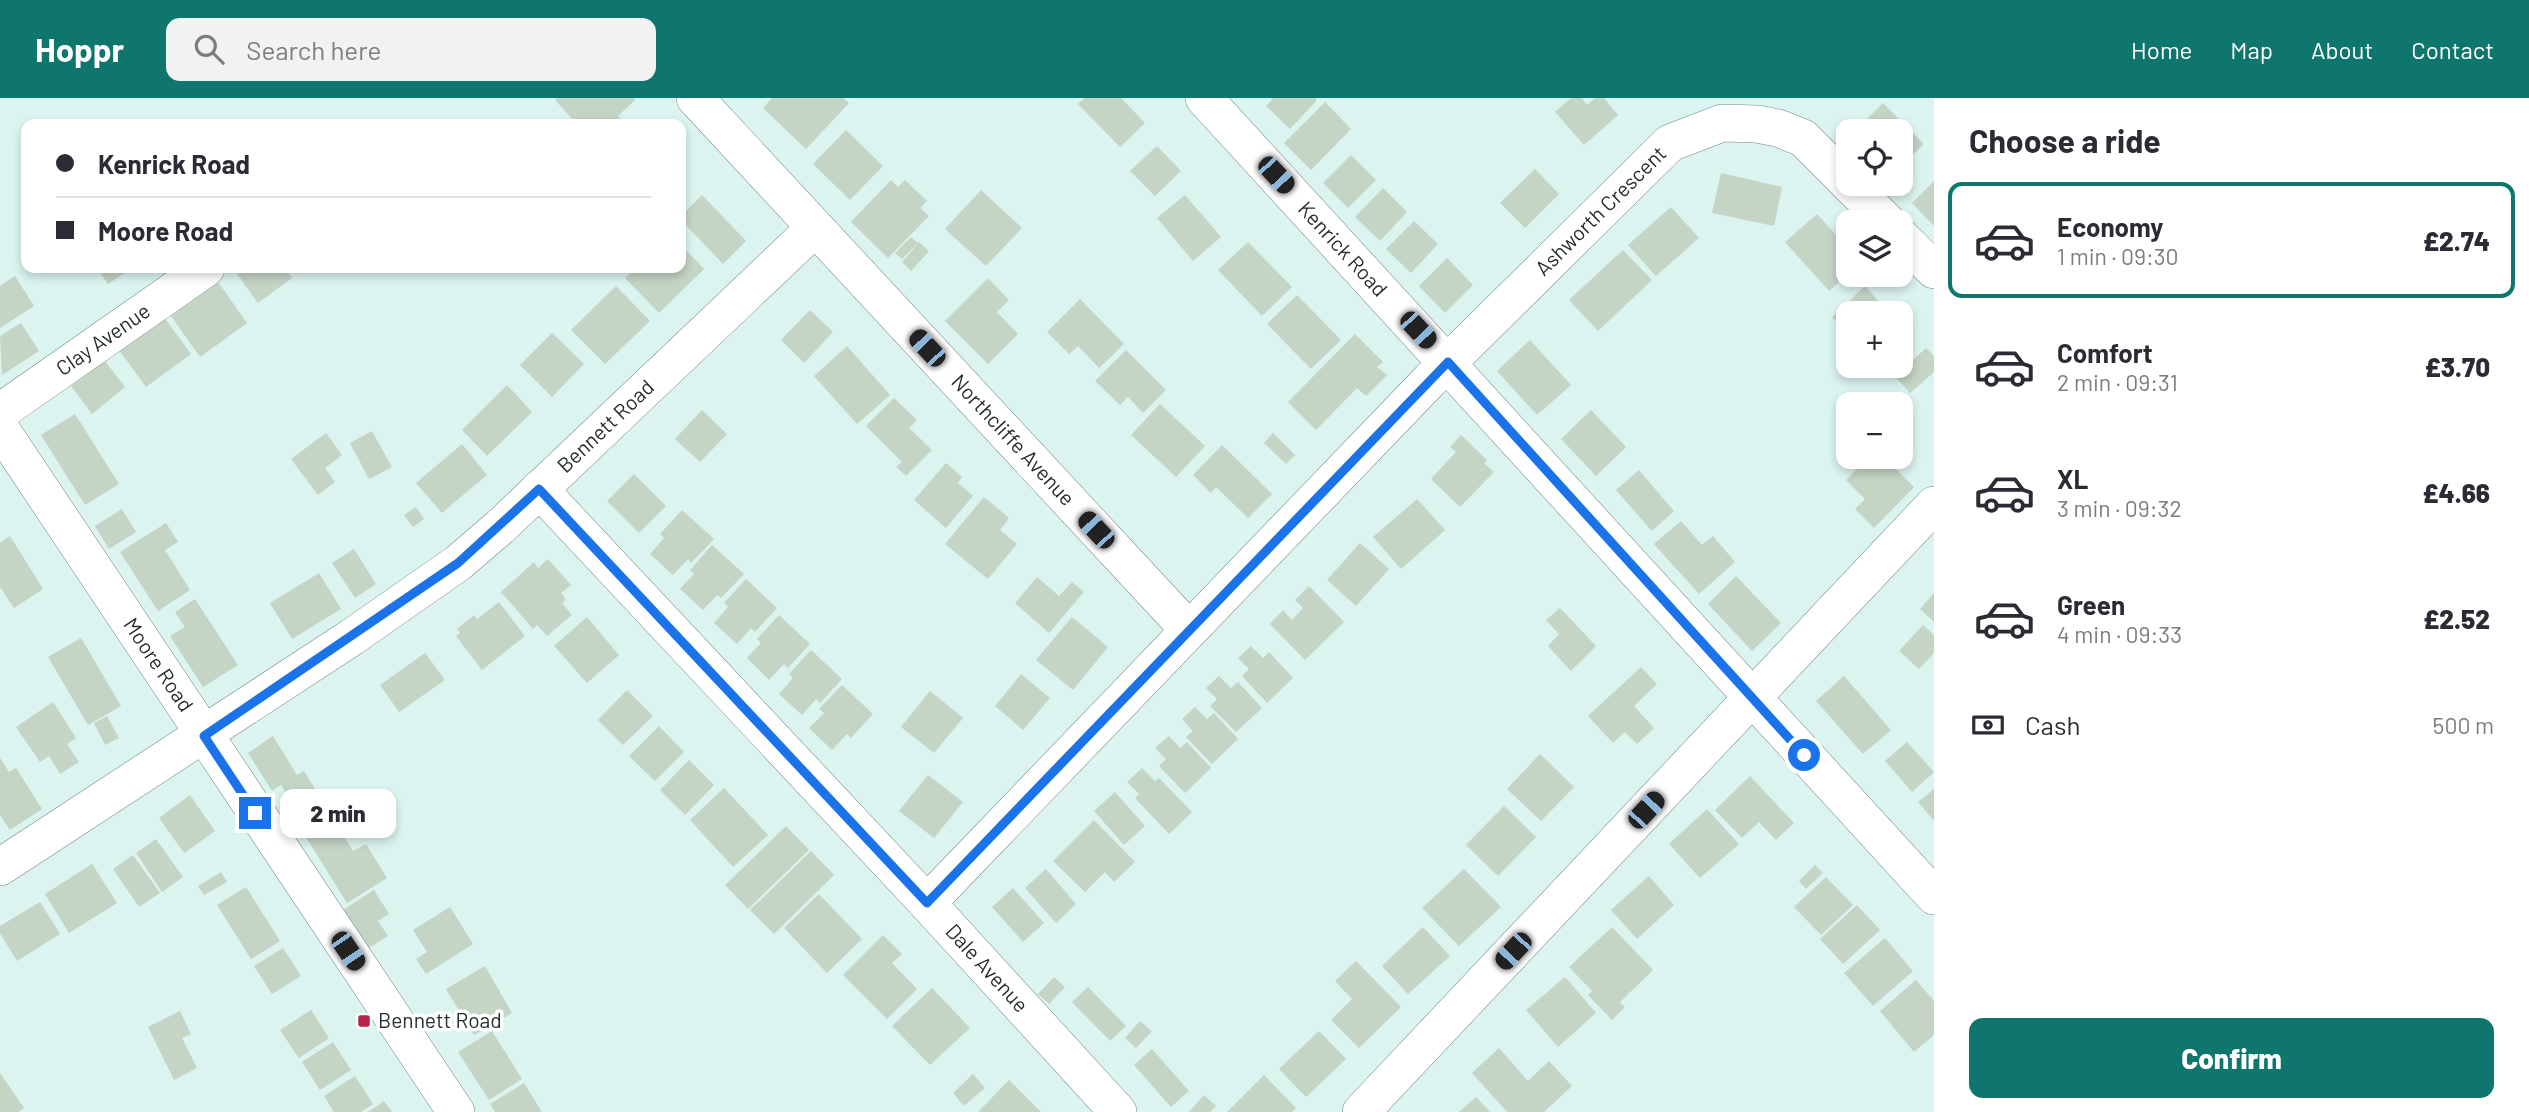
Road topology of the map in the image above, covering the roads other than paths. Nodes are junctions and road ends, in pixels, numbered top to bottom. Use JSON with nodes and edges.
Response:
{"nodes":[{"id":1,"x":695,"y":98,"type":"edge"},
{"id":2,"x":1205,"y":98,"type":"edge"},
{"id":3,"x":1720,"y":111,"type":"edge"},
{"id":4,"x":1836,"y":171,"type":"edge"},
{"id":5,"x":1861,"y":196,"type":"edge"},
{"id":6,"x":1875,"y":210,"type":"edge"},
{"id":7,"x":815,"y":228,"type":"junction"},
{"id":8,"x":1913,"y":249,"type":"edge"},
{"id":9,"x":1934,"y":270,"type":"edge"},
{"id":10,"x":199,"y":273,"type":"edge"},
{"id":11,"x":1448,"y":362,"type":"junction"},
{"id":12,"x":0,"y":412,"type":"edge"},
{"id":13,"x":0,"y":428,"type":"edge"},
{"id":14,"x":539,"y":489,"type":"junction"},
{"id":15,"x":1934,"y":505,"type":"edge"},
{"id":16,"x":1189,"y":630,"type":"junction"},
{"id":17,"x":1752,"y":698,"type":"junction"},
{"id":18,"x":204,"y":736,"type":"junction"},
{"id":19,"x":0,"y":867,"type":"edge"},
{"id":20,"x":1934,"y":896,"type":"edge"},
{"id":21,"x":927,"y":903,"type":"junction"},
{"id":22,"x":456,"y":1112,"type":"edge"},
{"id":23,"x":1118,"y":1112,"type":"edge"},
{"id":24,"x":1361,"y":1112,"type":"edge"}],
"edges":[{"from":1,"to":7,"type":"street","name":"Northcliffe Avenue"},
{"from":2,"to":11,"type":"street","name":"Kenrick Road"},
{"from":3,"to":4,"type":"street","name":"Ashworth Crescent"},
{"from":3,"to":11,"type":"street","name":"Ashworth Crescent"},
{"from":5,"to":6,"type":"street","name":"Ashworth Crescent"},
{"from":7,"to":14,"type":"street","name":"Bennett Road"},
{"from":7,"to":16,"type":"street","name":"Northcliffe Avenue"},
{"from":8,"to":9,"type":"street"},
{"from":10,"to":12,"type":"street","name":"Clay Avenue"},
{"from":11,"to":16,"type":"street","name":"Ashworth Crescent"},
{"from":11,"to":17,"type":"street","name":"Kenrick Road"},
{"from":13,"to":18,"type":"street","name":"Moore Road"},
{"from":14,"to":18,"type":"street","name":"Bennett Road"},
{"from":14,"to":21,"type":"street","name":"Dale Avenue"},
{"from":15,"to":17,"type":"street"},
{"from":16,"to":21,"type":"street","name":"Ashworth Crescent"},
{"from":17,"to":20,"type":"street","name":"Kenrick Road"},
{"from":17,"to":24,"type":"street"},
{"from":18,"to":19,"type":"street","name":"Bennett Road"},
{"from":18,"to":22,"type":"street","name":"Moore Road"},
{"from":21,"to":23,"type":"street","name":"Dale Avenue"}]}
